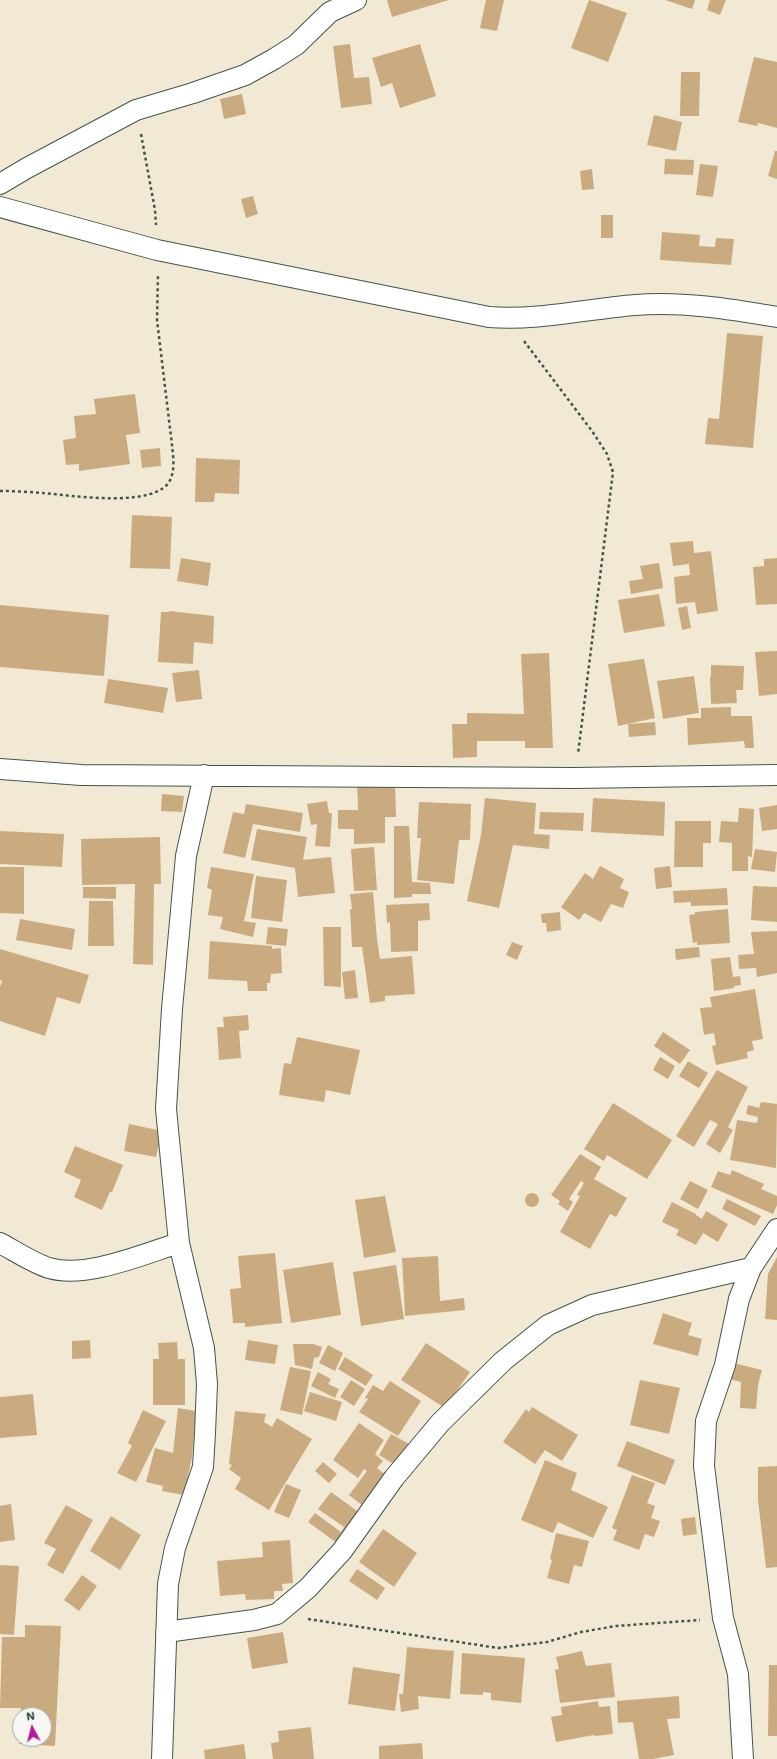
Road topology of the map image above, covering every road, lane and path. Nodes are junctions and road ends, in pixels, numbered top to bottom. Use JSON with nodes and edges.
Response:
{"nodes":[{"id":1,"x":356,"y":0,"type":"edge"},
{"id":2,"x":136,"y":110,"type":"junction"},
{"id":3,"x":0,"y":184,"type":"edge"},
{"id":4,"x":0,"y":207,"type":"edge"},
{"id":5,"x":157,"y":250,"type":"junction"},
{"id":6,"x":777,"y":317,"type":"edge"},
{"id":7,"x":505,"y":318,"type":"junction"},
{"id":8,"x":0,"y":491,"type":"edge"},
{"id":9,"x":0,"y":769,"type":"edge"},
{"id":10,"x":204,"y":775,"type":"junction"},
{"id":11,"x":777,"y":775,"type":"edge"},
{"id":12,"x":574,"y":778,"type":"junction"},
{"id":13,"x":777,"y":1229,"type":"edge"},
{"id":14,"x":179,"y":1242,"type":"junction"},
{"id":15,"x":0,"y":1243,"type":"edge"},
{"id":16,"x":751,"y":1268,"type":"junction"},
{"id":17,"x":277,"y":1614,"type":"junction"},
{"id":18,"x":723,"y":1618,"type":"junction"},
{"id":19,"x":166,"y":1632,"type":"junction"},
{"id":20,"x":162,"y":1759,"type":"edge"},
{"id":21,"x":743,"y":1759,"type":"edge"}],
"edges":[{"from":1,"to":2,"type":"street"},
{"from":2,"to":3,"type":"street"},
{"from":2,"to":5,"type":"path"},
{"from":4,"to":5,"type":"street"},
{"from":5,"to":7,"type":"street"},
{"from":5,"to":8,"type":"path"},
{"from":6,"to":7,"type":"street"},
{"from":7,"to":12,"type":"path"},
{"from":9,"to":10,"type":"street"},
{"from":10,"to":12,"type":"street"},
{"from":10,"to":14,"type":"street"},
{"from":11,"to":12,"type":"street"},
{"from":13,"to":16,"type":"street"},
{"from":14,"to":15,"type":"street"},
{"from":14,"to":19,"type":"street"},
{"from":16,"to":17,"type":"street"},
{"from":16,"to":18,"type":"street"},
{"from":17,"to":18,"type":"path"},
{"from":17,"to":19,"type":"street"},
{"from":18,"to":21,"type":"street"},
{"from":19,"to":20,"type":"street"}]}
